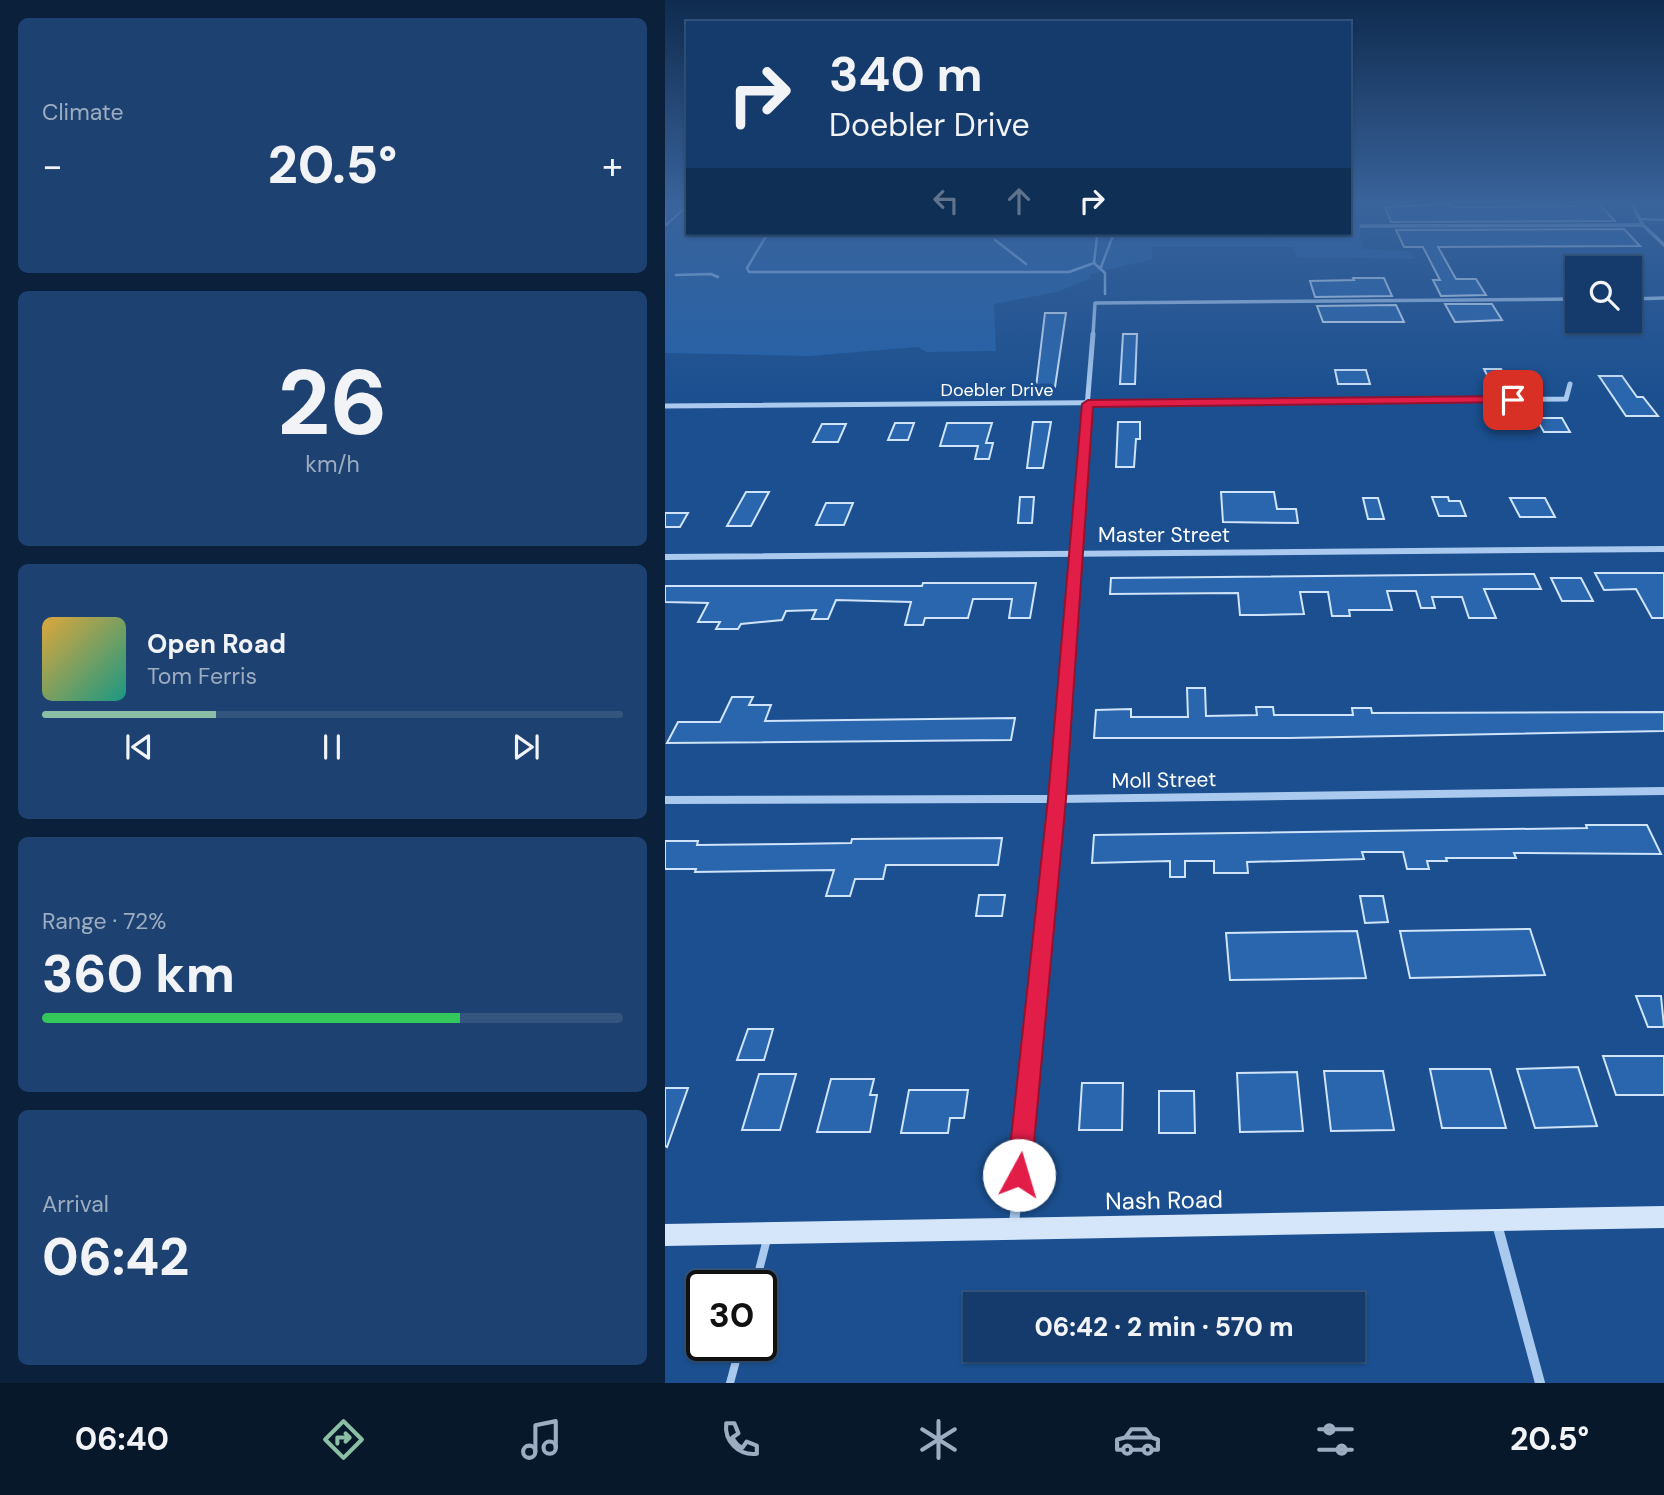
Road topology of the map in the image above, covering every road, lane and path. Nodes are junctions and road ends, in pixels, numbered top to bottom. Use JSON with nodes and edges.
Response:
{"nodes":[{"id":1,"x":1664,"y":298,"type":"edge"},
{"id":2,"x":1565,"y":299,"type":"edge"},
{"id":3,"x":1642,"y":299,"type":"edge"},
{"id":4,"x":1570,"y":384,"type":"dead end"},
{"id":5,"x":1088,"y":404,"type":"junction"},
{"id":6,"x":665,"y":406,"type":"edge"},
{"id":7,"x":1664,"y":549,"type":"edge"},
{"id":8,"x":1076,"y":554,"type":"junction"},
{"id":9,"x":665,"y":557,"type":"edge"},
{"id":10,"x":1664,"y":791,"type":"edge"},
{"id":11,"x":1057,"y":799,"type":"junction"},
{"id":12,"x":665,"y":800,"type":"edge"},
{"id":13,"x":1664,"y":1217,"type":"edge"},
{"id":14,"x":1496,"y":1220,"type":"junction"},
{"id":15,"x":1013,"y":1229,"type":"junction"},
{"id":16,"x":769,"y":1233,"type":"junction"},
{"id":17,"x":665,"y":1235,"type":"edge"},
{"id":18,"x":759,"y":1270,"type":"edge"},
{"id":19,"x":736,"y":1361,"type":"edge"},
{"id":20,"x":730,"y":1383,"type":"edge"},
{"id":21,"x":1541,"y":1383,"type":"edge"}],
"edges":[{"from":1,"to":3,"type":"street"},
{"from":2,"to":5,"type":"street"},
{"from":4,"to":5,"type":"street","name":"Doebler Drive"},
{"from":5,"to":6,"type":"street","name":"Doebler Drive"},
{"from":5,"to":8,"type":"street"},
{"from":7,"to":8,"type":"street","name":"Master Street"},
{"from":8,"to":9,"type":"street","name":"Master Street"},
{"from":8,"to":11,"type":"street"},
{"from":10,"to":11,"type":"street","name":"Moll Street"},
{"from":11,"to":12,"type":"street","name":"Moll Street"},
{"from":11,"to":15,"type":"street"},
{"from":13,"to":14,"type":"main road","name":"Nash Road"},
{"from":14,"to":15,"type":"main road","name":"Nash Road"},
{"from":14,"to":21,"type":"street"},
{"from":15,"to":16,"type":"main road","name":"Nash Road"},
{"from":16,"to":17,"type":"main road","name":"Nash Road"},
{"from":16,"to":18,"type":"lane"},
{"from":19,"to":20,"type":"lane"}]}
